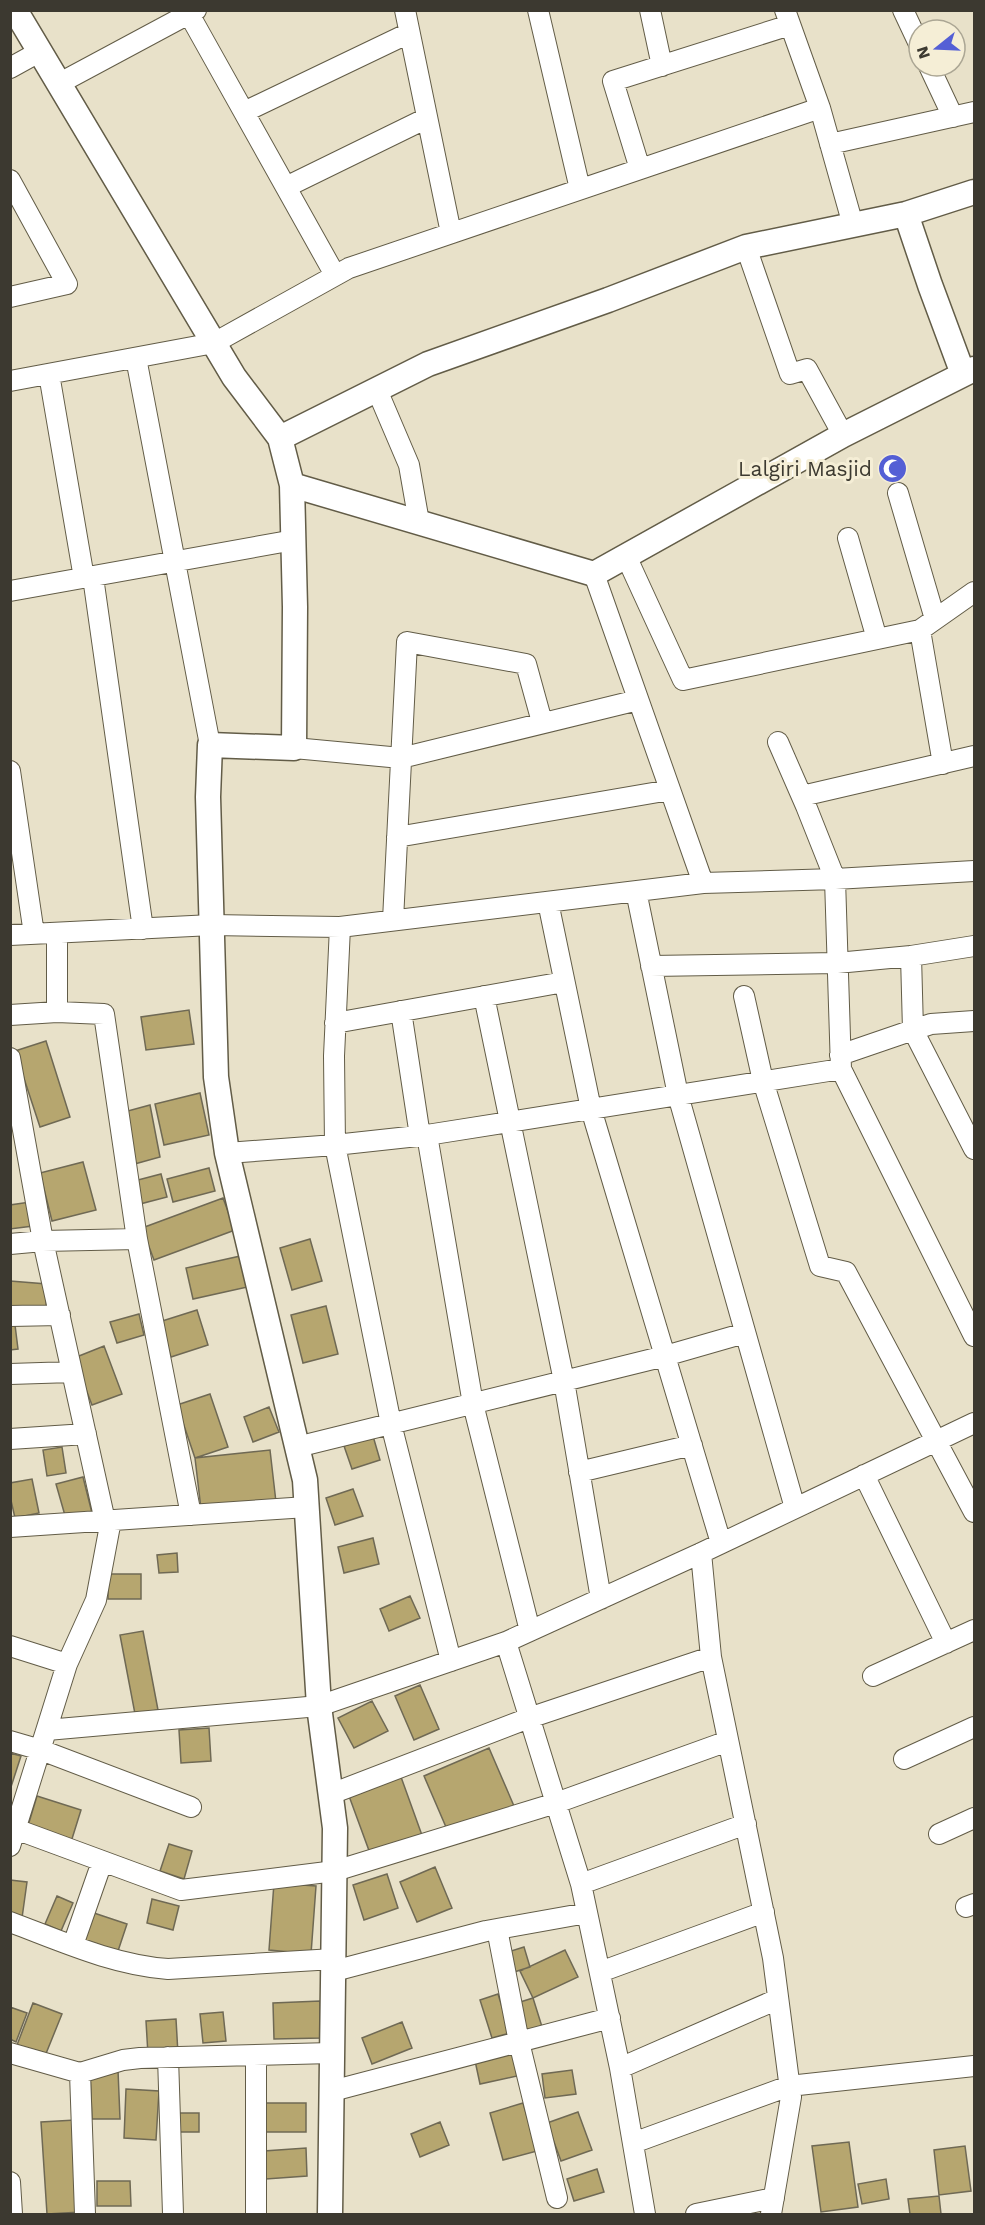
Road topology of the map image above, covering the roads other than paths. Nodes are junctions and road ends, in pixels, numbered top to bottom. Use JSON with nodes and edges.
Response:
{"nodes":[{"id":1,"x":15,"y":10,"type":"edge"},
{"id":2,"x":405,"y":10,"type":"edge"},
{"id":3,"x":538,"y":10,"type":"edge"},
{"id":4,"x":650,"y":10,"type":"edge"},
{"id":5,"x":193,"y":12,"type":"edge"},
{"id":6,"x":788,"y":18,"type":"edge"},
{"id":7,"x":409,"y":33,"type":"junction"},
{"id":8,"x":39,"y":52,"type":"junction"},
{"id":9,"x":662,"y":66,"type":"junction"},
{"id":10,"x":10,"y":68,"type":"edge"},
{"id":11,"x":935,"y":78,"type":"edge"},
{"id":12,"x":58,"y":84,"type":"junction"},
{"id":13,"x":820,"y":108,"type":"junction"},
{"id":14,"x":244,"y":112,"type":"junction"},
{"id":15,"x":975,"y":112,"type":"edge"},
{"id":16,"x":953,"y":117,"type":"junction"},
{"id":17,"x":427,"y":118,"type":"junction"},
{"id":18,"x":830,"y":144,"type":"junction"},
{"id":19,"x":640,"y":169,"type":"junction"},
{"id":20,"x":10,"y":180,"type":"edge"},
{"id":21,"x":286,"y":187,"type":"junction"},
{"id":22,"x":580,"y":189,"type":"junction"},
{"id":23,"x":975,"y":192,"type":"edge"},
{"id":24,"x":906,"y":214,"type":"junction"},
{"id":25,"x":852,"y":225,"type":"junction"},
{"id":26,"x":451,"y":233,"type":"junction"},
{"id":27,"x":746,"y":247,"type":"junction"},
{"id":28,"x":335,"y":275,"type":"junction"},
{"id":29,"x":10,"y":297,"type":"edge"},
{"id":30,"x":214,"y":343,"type":"junction"},
{"id":31,"x":136,"y":358,"type":"junction"},
{"id":32,"x":969,"y":371,"type":"edge"},
{"id":33,"x":49,"y":374,"type":"junction"},
{"id":34,"x":10,"y":381,"type":"edge"},
{"id":35,"x":377,"y":390,"type":"junction"},
{"id":36,"x":843,"y":435,"type":"junction"},
{"id":37,"x":280,"y":438,"type":"junction"},
{"id":38,"x":292,"y":485,"type":"junction"},
{"id":39,"x":898,"y":493,"type":"dead end"},
{"id":40,"x":419,"y":522,"type":"junction"},
{"id":41,"x":848,"y":538,"type":"dead end"},
{"id":42,"x":294,"y":540,"type":"junction"},
{"id":43,"x":626,"y":556,"type":"junction"},
{"id":44,"x":175,"y":562,"type":"junction"},
{"id":45,"x":594,"y":574,"type":"junction"},
{"id":46,"x":89,"y":577,"type":"junction"},
{"id":47,"x":10,"y":591,"type":"edge"},
{"id":48,"x":975,"y":592,"type":"edge"},
{"id":49,"x":928,"y":624,"type":"junction"},
{"id":50,"x":877,"y":639,"type":"junction"},
{"id":51,"x":638,"y":700,"type":"junction"},
{"id":52,"x":542,"y":722,"type":"junction"},
{"id":53,"x":778,"y":742,"type":"dead end"},
{"id":54,"x":210,"y":745,"type":"junction"},
{"id":55,"x":294,"y":748,"type":"junction"},
{"id":56,"x":975,"y":756,"type":"edge"},
{"id":57,"x":401,"y":758,"type":"junction"},
{"id":58,"x":943,"y":764,"type":"junction"},
{"id":59,"x":10,"y":771,"type":"edge"},
{"id":60,"x":670,"y":790,"type":"junction"},
{"id":61,"x":802,"y":796,"type":"junction"},
{"id":62,"x":397,"y":837,"type":"junction"},
{"id":63,"x":975,"y":871,"type":"edge"},
{"id":64,"x":835,"y":879,"type":"junction"},
{"id":65,"x":703,"y":883,"type":"junction"},
{"id":66,"x":636,"y":891,"type":"junction"},
{"id":67,"x":548,"y":902,"type":"junction"},
{"id":68,"x":393,"y":920,"type":"junction"},
{"id":69,"x":212,"y":925,"type":"junction"},
{"id":70,"x":340,"y":927,"type":"junction"},
{"id":71,"x":143,"y":928,"type":"junction"},
{"id":72,"x":57,"y":933,"type":"junction"},
{"id":73,"x":34,"y":934,"type":"junction"},
{"id":74,"x":10,"y":935,"type":"edge"},
{"id":75,"x":975,"y":946,"type":"edge"},
{"id":76,"x":911,"y":956,"type":"junction"},
{"id":77,"x":837,"y":963,"type":"junction"},
{"id":78,"x":651,"y":966,"type":"junction"},
{"id":79,"x":564,"y":982,"type":"junction"},
{"id":80,"x":484,"y":996,"type":"junction"},
{"id":81,"x":744,"y":996,"type":"dead end"},
{"id":82,"x":401,"y":1011,"type":"junction"},
{"id":83,"x":57,"y":1012,"type":"junction"},
{"id":84,"x":10,"y":1015,"type":"edge"},
{"id":85,"x":975,"y":1021,"type":"edge"},
{"id":86,"x":336,"y":1023,"type":"junction"},
{"id":87,"x":913,"y":1030,"type":"junction"},
{"id":88,"x":10,"y":1058,"type":"edge"},
{"id":89,"x":841,"y":1062,"type":"junction"},
{"id":90,"x":763,"y":1081,"type":"junction"},
{"id":91,"x":678,"y":1095,"type":"junction"},
{"id":92,"x":591,"y":1109,"type":"junction"},
{"id":93,"x":510,"y":1122,"type":"junction"},
{"id":94,"x":424,"y":1135,"type":"junction"},
{"id":95,"x":335,"y":1145,"type":"junction"},
{"id":96,"x":975,"y":1149,"type":"edge"},
{"id":97,"x":227,"y":1153,"type":"junction"},
{"id":98,"x":137,"y":1239,"type":"junction"},
{"id":99,"x":44,"y":1241,"type":"junction"},
{"id":100,"x":10,"y":1244,"type":"edge"},
{"id":101,"x":60,"y":1315,"type":"junction"},
{"id":102,"x":10,"y":1316,"type":"edge"},
{"id":103,"x":745,"y":1333,"type":"junction"},
{"id":104,"x":975,"y":1336,"type":"edge"},
{"id":105,"x":665,"y":1356,"type":"junction"},
{"id":106,"x":72,"y":1372,"type":"junction"},
{"id":107,"x":10,"y":1374,"type":"edge"},
{"id":108,"x":564,"y":1381,"type":"junction"},
{"id":109,"x":473,"y":1404,"type":"junction"},
{"id":110,"x":975,"y":1423,"type":"edge"},
{"id":111,"x":391,"y":1424,"type":"junction"},
{"id":112,"x":86,"y":1434,"type":"junction"},
{"id":113,"x":10,"y":1439,"type":"edge"},
{"id":114,"x":936,"y":1440,"type":"junction"},
{"id":115,"x":692,"y":1444,"type":"junction"},
{"id":116,"x":297,"y":1447,"type":"junction"},
{"id":117,"x":579,"y":1472,"type":"junction"},
{"id":118,"x":864,"y":1474,"type":"junction"},
{"id":119,"x":307,"y":1508,"type":"junction"},
{"id":120,"x":795,"y":1508,"type":"junction"},
{"id":121,"x":975,"y":1512,"type":"edge"},
{"id":122,"x":191,"y":1515,"type":"junction"},
{"id":123,"x":108,"y":1520,"type":"junction"},
{"id":124,"x":10,"y":1527,"type":"edge"},
{"id":125,"x":721,"y":1543,"type":"junction"},
{"id":126,"x":701,"y":1553,"type":"junction"},
{"id":127,"x":601,"y":1599,"type":"junction"},
{"id":128,"x":975,"y":1630,"type":"edge"},
{"id":129,"x":530,"y":1631,"type":"junction"},
{"id":130,"x":506,"y":1642,"type":"junction"},
{"id":131,"x":946,"y":1643,"type":"junction"},
{"id":132,"x":10,"y":1646,"type":"edge"},
{"id":133,"x":711,"y":1657,"type":"junction"},
{"id":134,"x":451,"y":1661,"type":"junction"},
{"id":135,"x":68,"y":1664,"type":"junction"},
{"id":136,"x":873,"y":1676,"type":"dead end"},
{"id":137,"x":320,"y":1706,"type":"junction"},
{"id":138,"x":529,"y":1718,"type":"junction"},
{"id":139,"x":975,"y":1727,"type":"edge"},
{"id":140,"x":47,"y":1730,"type":"junction"},
{"id":141,"x":10,"y":1741,"type":"edge"},
{"id":142,"x":728,"y":1741,"type":"junction"},
{"id":143,"x":41,"y":1749,"type":"junction"},
{"id":144,"x":904,"y":1758,"type":"dead end"},
{"id":145,"x":331,"y":1794,"type":"junction"},
{"id":146,"x":556,"y":1803,"type":"junction"},
{"id":147,"x":191,"y":1807,"type":"dead end"},
{"id":148,"x":975,"y":1818,"type":"edge"},
{"id":149,"x":746,"y":1824,"type":"junction"},
{"id":150,"x":12,"y":1834,"type":"edge"},
{"id":151,"x":939,"y":1834,"type":"dead end"},
{"id":152,"x":102,"y":1862,"type":"junction"},
{"id":153,"x":335,"y":1871,"type":"junction"},
{"id":154,"x":580,"y":1884,"type":"junction"},
{"id":155,"x":764,"y":1912,"type":"junction"},
{"id":156,"x":587,"y":1913,"type":"junction"},
{"id":157,"x":10,"y":1922,"type":"edge"},
{"id":158,"x":497,"y":1929,"type":"junction"},
{"id":159,"x":73,"y":1945,"type":"junction"},
{"id":160,"x":334,"y":1965,"type":"junction"},
{"id":161,"x":600,"y":1972,"type":"junction"},
{"id":162,"x":778,"y":1999,"type":"junction"},
{"id":163,"x":610,"y":2018,"type":"junction"},
{"id":164,"x":519,"y":2042,"type":"junction"},
{"id":165,"x":10,"y":2053,"type":"edge"},
{"id":166,"x":332,"y":2053,"type":"junction"},
{"id":167,"x":256,"y":2055,"type":"junction"},
{"id":168,"x":168,"y":2057,"type":"junction"},
{"id":169,"x":975,"y":2067,"type":"edge"},
{"id":170,"x":620,"y":2068,"type":"junction"},
{"id":171,"x":80,"y":2073,"type":"junction"},
{"id":172,"x":789,"y":2086,"type":"junction"},
{"id":173,"x":332,"y":2091,"type":"junction"},
{"id":174,"x":633,"y":2144,"type":"junction"},
{"id":175,"x":10,"y":2182,"type":"edge"},
{"id":176,"x":557,"y":2198,"type":"dead end"},
{"id":177,"x":773,"y":2206,"type":"edge"},
{"id":178,"x":12,"y":2214,"type":"edge"},
{"id":179,"x":85,"y":2214,"type":"edge"},
{"id":180,"x":173,"y":2214,"type":"edge"},
{"id":181,"x":256,"y":2214,"type":"edge"},
{"id":182,"x":330,"y":2214,"type":"edge"},
{"id":183,"x":645,"y":2214,"type":"edge"},
{"id":184,"x":696,"y":2214,"type":"edge"}],
"edges":[{"from":1,"to":8,"type":"street"},
{"from":2,"to":7,"type":"street"},
{"from":3,"to":22,"type":"street"},
{"from":4,"to":9,"type":"street"},
{"from":5,"to":12,"type":"street"},
{"from":5,"to":14,"type":"street"},
{"from":6,"to":9,"type":"street"},
{"from":6,"to":13,"type":"street"},
{"from":7,"to":14,"type":"street"},
{"from":7,"to":17,"type":"street"},
{"from":8,"to":10,"type":"street"},
{"from":8,"to":12,"type":"street"},
{"from":9,"to":19,"type":"street"},
{"from":11,"to":16,"type":"street"},
{"from":12,"to":30,"type":"street"},
{"from":13,"to":18,"type":"street"},
{"from":13,"to":19,"type":"street"},
{"from":14,"to":21,"type":"street"},
{"from":15,"to":16,"type":"street"},
{"from":16,"to":18,"type":"street"},
{"from":17,"to":21,"type":"street"},
{"from":17,"to":26,"type":"street"},
{"from":18,"to":25,"type":"street"},
{"from":19,"to":22,"type":"street"},
{"from":20,"to":29,"type":"street"},
{"from":21,"to":28,"type":"street"},
{"from":22,"to":26,"type":"street"},
{"from":23,"to":24,"type":"street"},
{"from":24,"to":25,"type":"street"},
{"from":24,"to":32,"type":"street"},
{"from":25,"to":27,"type":"street"},
{"from":26,"to":28,"type":"street"},
{"from":27,"to":35,"type":"street"},
{"from":27,"to":36,"type":"street"},
{"from":28,"to":30,"type":"street"},
{"from":30,"to":31,"type":"street"},
{"from":30,"to":37,"type":"street"},
{"from":31,"to":33,"type":"street"},
{"from":31,"to":44,"type":"street"},
{"from":32,"to":36,"type":"street"},
{"from":33,"to":34,"type":"street"},
{"from":33,"to":46,"type":"street"},
{"from":35,"to":37,"type":"street"},
{"from":35,"to":40,"type":"street"},
{"from":36,"to":43,"type":"street"},
{"from":37,"to":38,"type":"street"},
{"from":38,"to":40,"type":"street"},
{"from":38,"to":42,"type":"street"},
{"from":39,"to":49,"type":"street"},
{"from":40,"to":45,"type":"street"},
{"from":41,"to":50,"type":"street"},
{"from":42,"to":44,"type":"street"},
{"from":42,"to":55,"type":"street"},
{"from":43,"to":45,"type":"street"},
{"from":43,"to":50,"type":"street"},
{"from":44,"to":46,"type":"street"},
{"from":44,"to":54,"type":"street"},
{"from":45,"to":51,"type":"street"},
{"from":46,"to":47,"type":"street"},
{"from":46,"to":71,"type":"street"},
{"from":48,"to":49,"type":"street"},
{"from":49,"to":50,"type":"street"},
{"from":49,"to":58,"type":"street"},
{"from":51,"to":52,"type":"street"},
{"from":51,"to":60,"type":"street"},
{"from":52,"to":57,"type":"street"},
{"from":52,"to":57,"type":"street"},
{"from":53,"to":61,"type":"street"},
{"from":54,"to":55,"type":"street"},
{"from":54,"to":69,"type":"street"},
{"from":55,"to":57,"type":"street"},
{"from":56,"to":58,"type":"street"},
{"from":57,"to":62,"type":"street"},
{"from":58,"to":61,"type":"street"},
{"from":59,"to":73,"type":"street"},
{"from":60,"to":62,"type":"street"},
{"from":60,"to":65,"type":"street"},
{"from":61,"to":64,"type":"street"},
{"from":62,"to":68,"type":"street"},
{"from":63,"to":64,"type":"street"},
{"from":64,"to":65,"type":"street"},
{"from":64,"to":77,"type":"street"},
{"from":65,"to":66,"type":"street"},
{"from":66,"to":67,"type":"street"},
{"from":66,"to":78,"type":"street"},
{"from":67,"to":68,"type":"street"},
{"from":67,"to":79,"type":"street"},
{"from":68,"to":70,"type":"street"},
{"from":69,"to":70,"type":"street"},
{"from":69,"to":71,"type":"street"},
{"from":69,"to":97,"type":"street"},
{"from":70,"to":86,"type":"street"},
{"from":71,"to":72,"type":"street"},
{"from":72,"to":73,"type":"street"},
{"from":72,"to":83,"type":"street"},
{"from":73,"to":74,"type":"street"},
{"from":75,"to":76,"type":"street"},
{"from":76,"to":77,"type":"street"},
{"from":76,"to":87,"type":"street"},
{"from":77,"to":78,"type":"street"},
{"from":77,"to":89,"type":"street"},
{"from":78,"to":91,"type":"street"},
{"from":79,"to":80,"type":"street"},
{"from":79,"to":92,"type":"street"},
{"from":80,"to":82,"type":"street"},
{"from":80,"to":93,"type":"street"},
{"from":81,"to":90,"type":"street"},
{"from":82,"to":86,"type":"street"},
{"from":82,"to":94,"type":"street"},
{"from":83,"to":84,"type":"street"},
{"from":83,"to":98,"type":"street"},
{"from":85,"to":87,"type":"street"},
{"from":86,"to":95,"type":"street"},
{"from":87,"to":89,"type":"street"},
{"from":87,"to":96,"type":"street"},
{"from":88,"to":99,"type":"street"},
{"from":89,"to":90,"type":"street"},
{"from":89,"to":104,"type":"street"},
{"from":90,"to":91,"type":"street"},
{"from":90,"to":114,"type":"street"},
{"from":91,"to":92,"type":"street"},
{"from":91,"to":103,"type":"street"},
{"from":92,"to":93,"type":"street"},
{"from":92,"to":105,"type":"street"},
{"from":93,"to":94,"type":"street"},
{"from":93,"to":108,"type":"street"},
{"from":94,"to":95,"type":"street"},
{"from":94,"to":109,"type":"street"},
{"from":95,"to":97,"type":"street"},
{"from":95,"to":111,"type":"street"},
{"from":97,"to":116,"type":"street"},
{"from":98,"to":99,"type":"street"},
{"from":98,"to":122,"type":"street"},
{"from":99,"to":100,"type":"street"},
{"from":99,"to":101,"type":"street"},
{"from":101,"to":102,"type":"street"},
{"from":101,"to":106,"type":"street"},
{"from":103,"to":105,"type":"street"},
{"from":103,"to":120,"type":"street"},
{"from":105,"to":108,"type":"street"},
{"from":105,"to":115,"type":"street"},
{"from":106,"to":107,"type":"street"},
{"from":106,"to":112,"type":"street"},
{"from":108,"to":109,"type":"street"},
{"from":108,"to":117,"type":"street"},
{"from":109,"to":111,"type":"street"},
{"from":109,"to":129,"type":"street"},
{"from":110,"to":114,"type":"street"},
{"from":111,"to":116,"type":"street"},
{"from":111,"to":134,"type":"street"},
{"from":112,"to":113,"type":"street"},
{"from":112,"to":123,"type":"street"},
{"from":114,"to":118,"type":"street"},
{"from":114,"to":121,"type":"street"},
{"from":115,"to":117,"type":"street"},
{"from":115,"to":125,"type":"street"},
{"from":116,"to":119,"type":"street"},
{"from":117,"to":127,"type":"street"},
{"from":118,"to":120,"type":"street"},
{"from":118,"to":131,"type":"street"},
{"from":119,"to":122,"type":"street"},
{"from":119,"to":137,"type":"street"},
{"from":120,"to":125,"type":"street"},
{"from":122,"to":123,"type":"street"},
{"from":123,"to":124,"type":"street"},
{"from":123,"to":135,"type":"street"},
{"from":125,"to":126,"type":"street"},
{"from":126,"to":127,"type":"street"},
{"from":126,"to":133,"type":"street"},
{"from":127,"to":129,"type":"street"},
{"from":128,"to":131,"type":"street"},
{"from":129,"to":130,"type":"street"},
{"from":130,"to":134,"type":"street"},
{"from":130,"to":138,"type":"street"},
{"from":131,"to":136,"type":"street"},
{"from":132,"to":135,"type":"street"},
{"from":133,"to":138,"type":"street"},
{"from":133,"to":142,"type":"street"},
{"from":134,"to":137,"type":"street"},
{"from":135,"to":140,"type":"street"},
{"from":137,"to":140,"type":"street"},
{"from":137,"to":145,"type":"street"},
{"from":138,"to":145,"type":"street"},
{"from":138,"to":146,"type":"street"},
{"from":139,"to":144,"type":"street"},
{"from":140,"to":143,"type":"street"},
{"from":141,"to":143,"type":"street"},
{"from":142,"to":146,"type":"street"},
{"from":142,"to":149,"type":"street"},
{"from":143,"to":147,"type":"street"},
{"from":143,"to":150,"type":"street"},
{"from":145,"to":153,"type":"street"},
{"from":146,"to":153,"type":"street"},
{"from":146,"to":154,"type":"street"},
{"from":148,"to":151,"type":"street"},
{"from":149,"to":154,"type":"street"},
{"from":149,"to":155,"type":"street"},
{"from":150,"to":152,"type":"street"},
{"from":152,"to":153,"type":"street"},
{"from":152,"to":159,"type":"street"},
{"from":153,"to":160,"type":"street"},
{"from":154,"to":156,"type":"street"},
{"from":155,"to":161,"type":"street"},
{"from":155,"to":162,"type":"street"},
{"from":156,"to":158,"type":"street"},
{"from":156,"to":161,"type":"street"},
{"from":157,"to":159,"type":"street"},
{"from":158,"to":160,"type":"street"},
{"from":158,"to":164,"type":"street"},
{"from":159,"to":160,"type":"street"},
{"from":160,"to":166,"type":"street"},
{"from":161,"to":163,"type":"street"},
{"from":162,"to":170,"type":"street"},
{"from":162,"to":172,"type":"street"},
{"from":163,"to":164,"type":"street"},
{"from":163,"to":170,"type":"street"},
{"from":164,"to":173,"type":"street"},
{"from":164,"to":176,"type":"street"},
{"from":165,"to":171,"type":"street"},
{"from":166,"to":167,"type":"street"},
{"from":166,"to":173,"type":"street"},
{"from":167,"to":168,"type":"street"},
{"from":167,"to":181,"type":"street"},
{"from":168,"to":171,"type":"street"},
{"from":168,"to":180,"type":"street"},
{"from":169,"to":172,"type":"street"},
{"from":170,"to":174,"type":"street"},
{"from":171,"to":179,"type":"street"},
{"from":172,"to":174,"type":"street"},
{"from":172,"to":177,"type":"street"},
{"from":173,"to":182,"type":"street"},
{"from":174,"to":183,"type":"street"},
{"from":175,"to":178,"type":"street"},
{"from":177,"to":184,"type":"street"}]}
